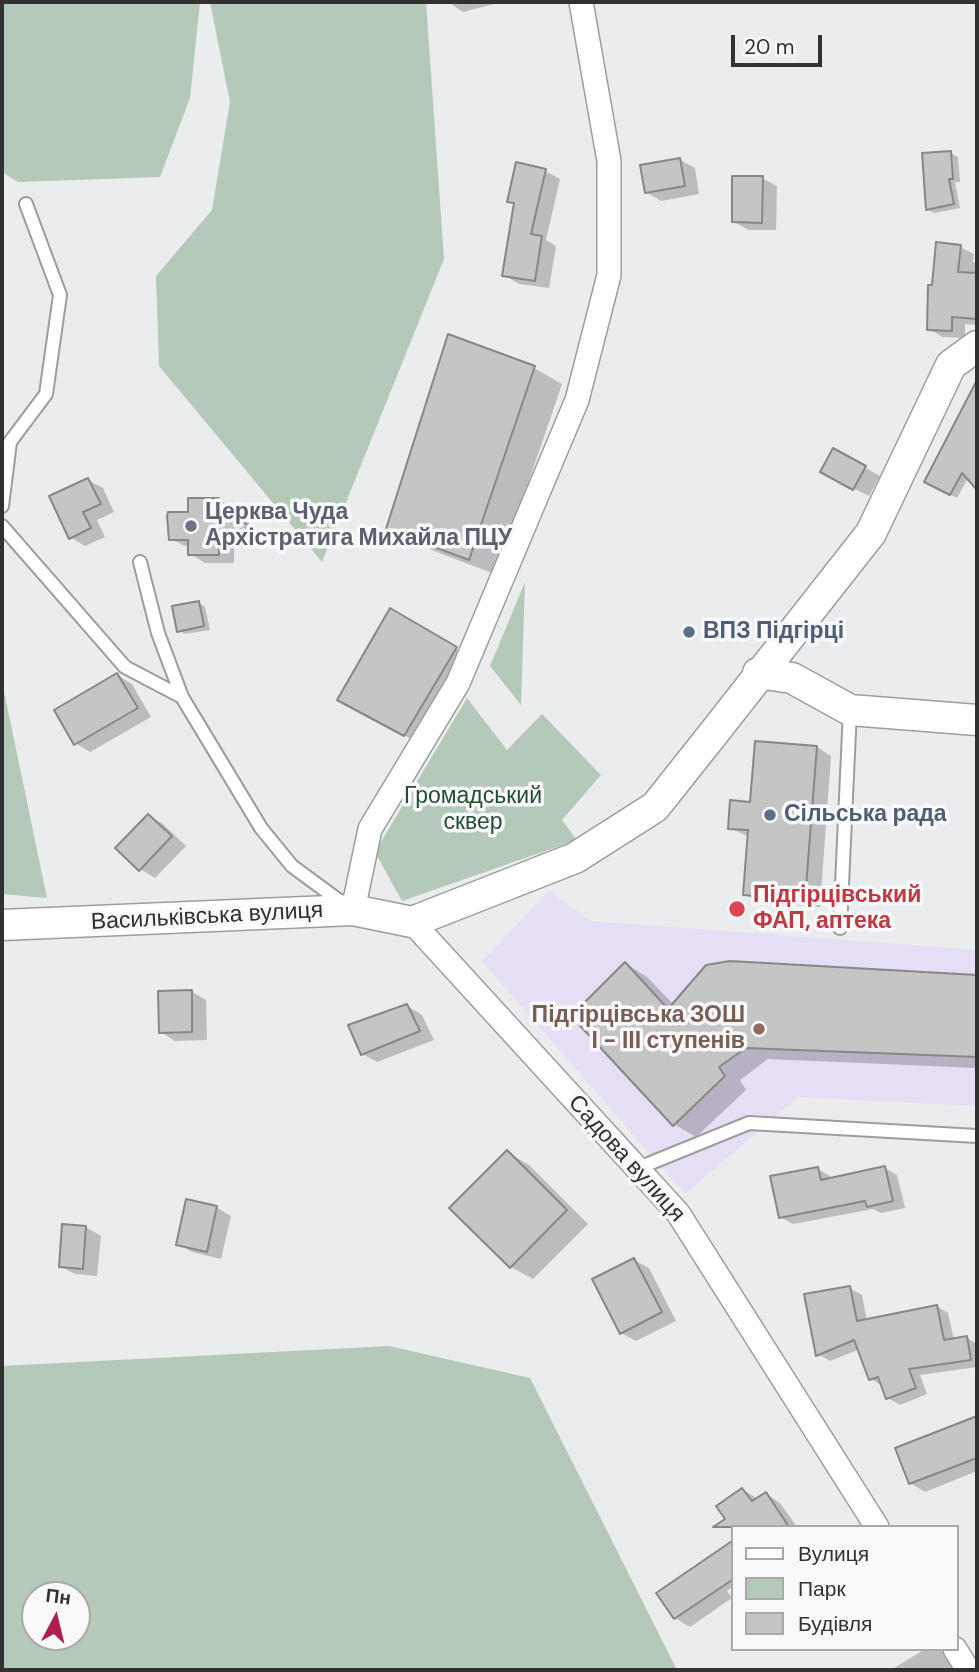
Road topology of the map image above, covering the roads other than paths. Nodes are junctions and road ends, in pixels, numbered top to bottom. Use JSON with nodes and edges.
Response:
{"nodes":[{"id":1,"x":581,"y":2,"type":"edge"},
{"id":2,"x":26,"y":204,"type":"dead end"},
{"id":3,"x":977,"y":346,"type":"edge"},
{"id":4,"x":2,"y":506,"type":"edge"},
{"id":5,"x":2,"y":526,"type":"edge"},
{"id":6,"x":140,"y":562,"type":"dead end"},
{"id":7,"x":758,"y":673,"type":"junction"},
{"id":8,"x":182,"y":697,"type":"junction"},
{"id":9,"x":850,"y":710,"type":"junction"},
{"id":10,"x":977,"y":720,"type":"edge"},
{"id":11,"x":353,"y":910,"type":"junction"},
{"id":12,"x":412,"y":922,"type":"junction"},
{"id":13,"x":2,"y":925,"type":"edge"},
{"id":14,"x":840,"y":928,"type":"dead end"},
{"id":15,"x":977,"y":1136,"type":"edge"},
{"id":16,"x":635,"y":1169,"type":"junction"},
{"id":17,"x":876,"y":1525,"type":"edge"},
{"id":18,"x":955,"y":1651,"type":"edge"},
{"id":19,"x":968,"y":1670,"type":"edge"}],
"edges":[{"from":1,"to":11,"type":"street"},
{"from":2,"to":4,"type":"lane"},
{"from":3,"to":7,"type":"street"},
{"from":5,"to":8,"type":"lane"},
{"from":6,"to":8,"type":"lane"},
{"from":7,"to":9,"type":"street"},
{"from":7,"to":12,"type":"street"},
{"from":8,"to":11,"type":"lane"},
{"from":9,"to":10,"type":"street"},
{"from":9,"to":14,"type":"lane"},
{"from":11,"to":12,"type":"street","name":"Васильківська вулиця"},
{"from":11,"to":13,"type":"street","name":"Васильківська вулиця"},
{"from":12,"to":16,"type":"street","name":"Садова вулиця"},
{"from":15,"to":16,"type":"lane"},
{"from":16,"to":17,"type":"street","name":"Садова вулиця"},
{"from":18,"to":19,"type":"street"}]}
